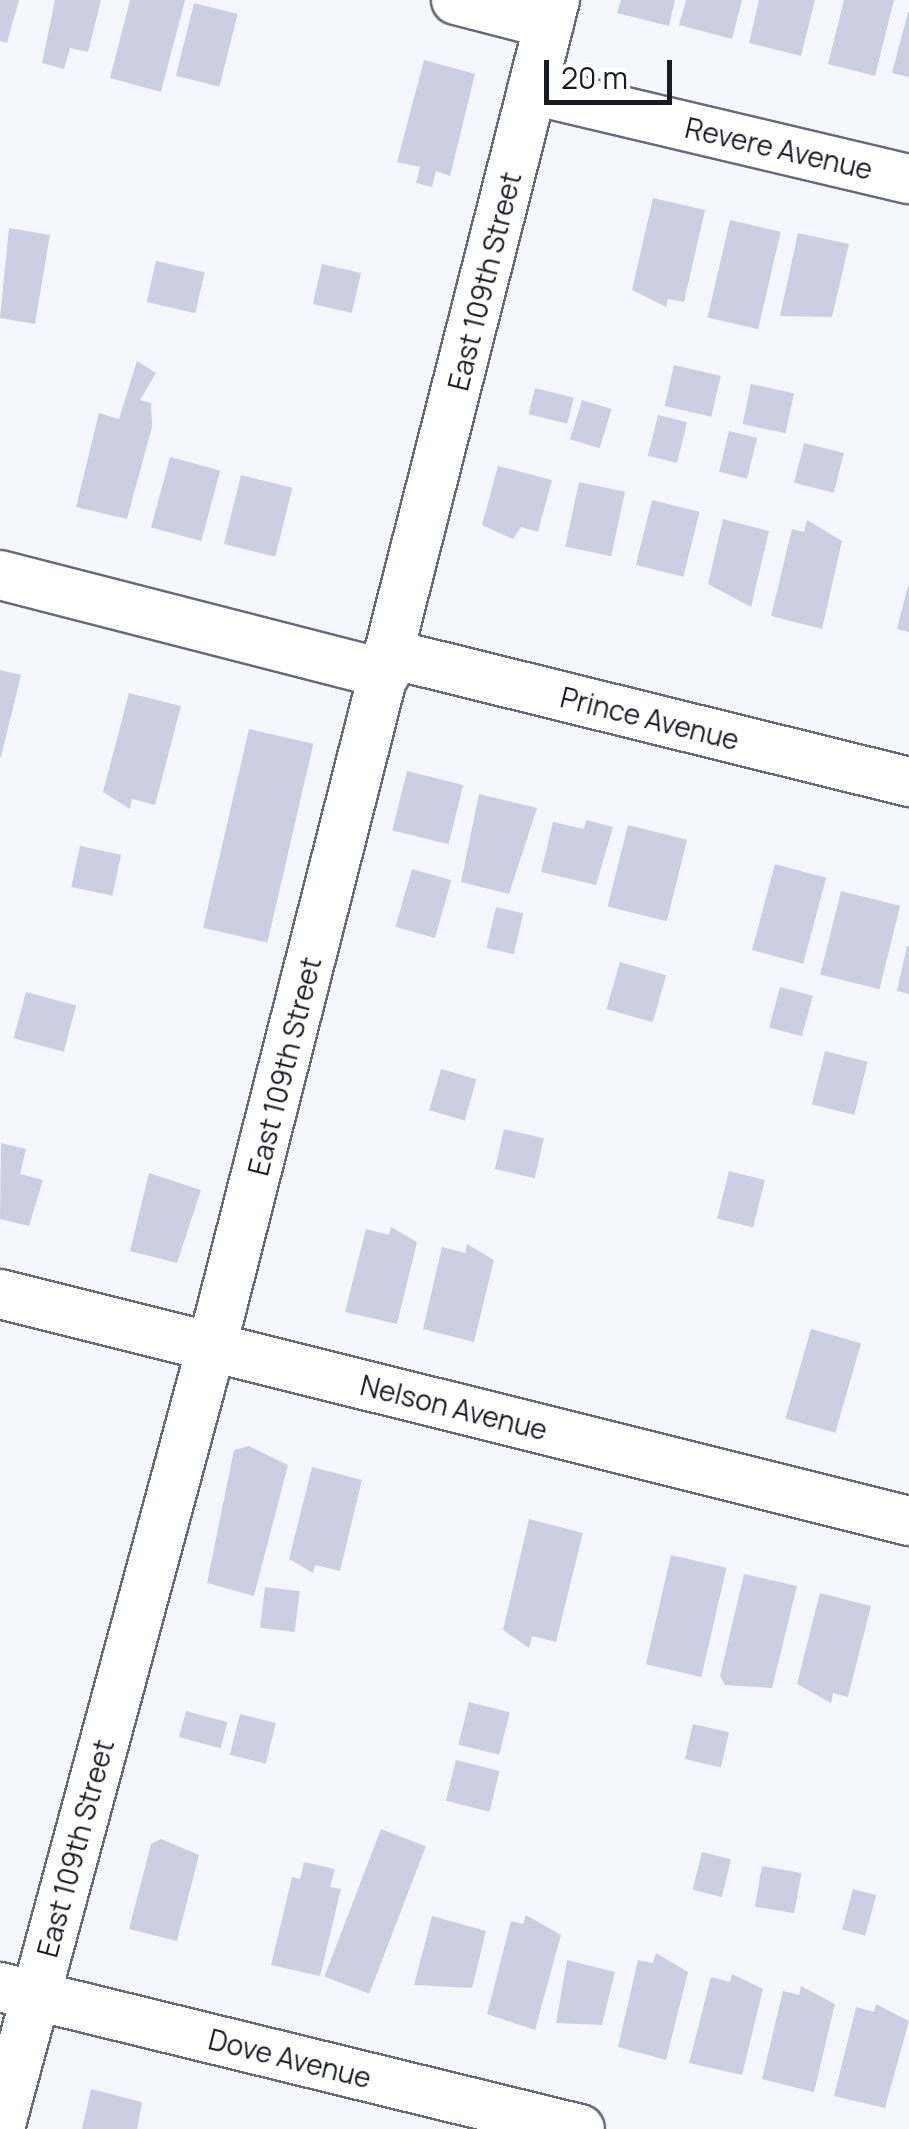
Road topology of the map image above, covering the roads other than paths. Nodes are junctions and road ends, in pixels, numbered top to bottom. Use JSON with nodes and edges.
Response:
{"nodes":[{"id":1,"x":456,"y":0,"type":"edge"},
{"id":2,"x":552,"y":12,"type":"edge"},
{"id":3,"x":532,"y":90,"type":"junction"},
{"id":4,"x":909,"y":179,"type":"edge"},
{"id":5,"x":0,"y":575,"type":"edge"},
{"id":6,"x":388,"y":664,"type":"junction"},
{"id":7,"x":909,"y":782,"type":"edge"},
{"id":8,"x":0,"y":1294,"type":"edge"},
{"id":9,"x":212,"y":1347,"type":"junction"},
{"id":10,"x":909,"y":1520,"type":"edge"},
{"id":11,"x":18,"y":1992,"type":"edge"},
{"id":12,"x":0,"y":2128,"type":"edge"},
{"id":13,"x":580,"y":2129,"type":"edge"}],
"edges":[{"from":1,"to":2,"type":"street"},
{"from":2,"to":3,"type":"street","name":"East 109th Street"},
{"from":3,"to":4,"type":"street","name":"Revere Avenue"},
{"from":3,"to":6,"type":"street","name":"East 109th Street"},
{"from":5,"to":6,"type":"street","name":"Prince Avenue"},
{"from":6,"to":7,"type":"street","name":"Prince Avenue"},
{"from":6,"to":9,"type":"street","name":"East 109th Street"},
{"from":8,"to":9,"type":"street","name":"Nelson Avenue"},
{"from":9,"to":10,"type":"street","name":"Nelson Avenue"},
{"from":9,"to":11,"type":"street","name":"East 109th Street"},
{"from":11,"to":12,"type":"street","name":"East 109th Street"},
{"from":11,"to":13,"type":"street","name":"Dove Avenue"}]}
